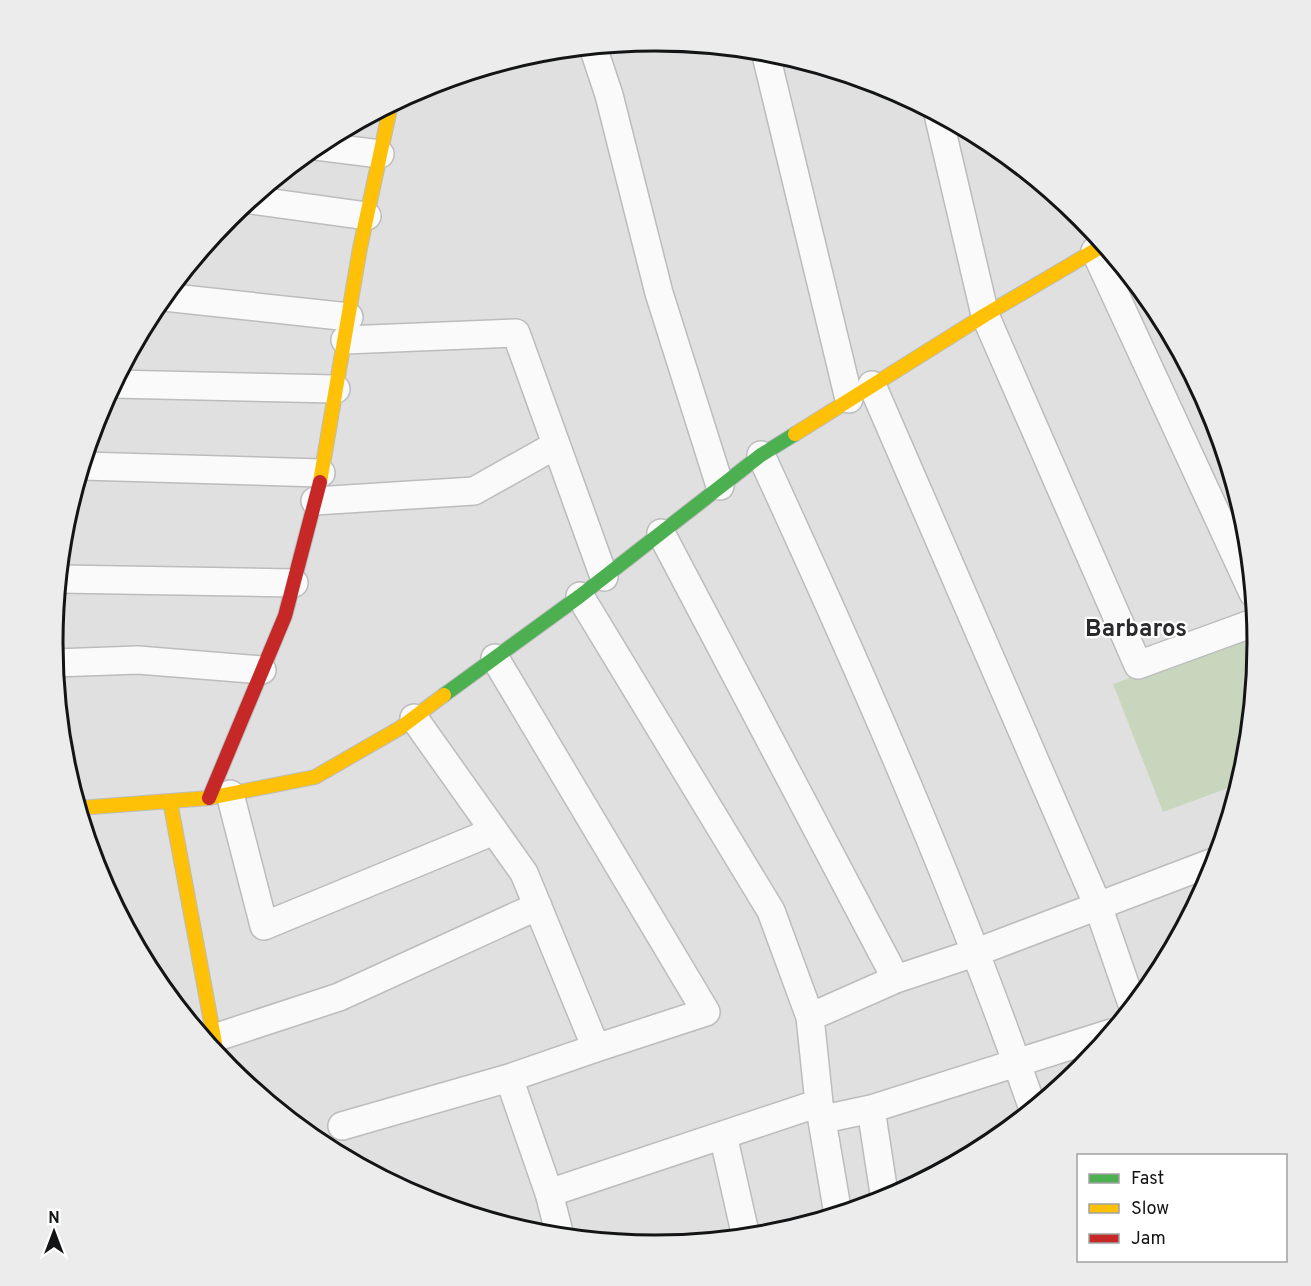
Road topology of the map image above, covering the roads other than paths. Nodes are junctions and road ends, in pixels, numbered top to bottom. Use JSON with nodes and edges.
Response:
{"nodes":[{"id":1,"x":595,"y":54,"type":"edge"},
{"id":2,"x":768,"y":61,"type":"edge"},
{"id":3,"x":389,"y":115,"type":"edge"},
{"id":4,"x":940,"y":124,"type":"edge"},
{"id":5,"x":332,"y":148,"type":"edge"},
{"id":6,"x":381,"y":154,"type":"junction"},
{"id":7,"x":261,"y":201,"type":"edge"},
{"id":8,"x":367,"y":216,"type":"junction"},
{"id":9,"x":1098,"y":249,"type":"edge"},
{"id":10,"x":1104,"y":256,"type":"edge"},
{"id":11,"x":174,"y":299,"type":"edge"},
{"id":12,"x":985,"y":315,"type":"junction"},
{"id":13,"x":347,"y":328,"type":"junction"},
{"id":14,"x":124,"y":384,"type":"edge"},
{"id":15,"x":873,"y":385,"type":"junction"},
{"id":16,"x":336,"y":389,"type":"junction"},
{"id":17,"x":849,"y":399,"type":"junction"},
{"id":18,"x":556,"y":445,"type":"junction"},
{"id":19,"x":761,"y":455,"type":"junction"},
{"id":20,"x":91,"y":465,"type":"edge"},
{"id":21,"x":321,"y":473,"type":"junction"},
{"id":22,"x":720,"y":486,"type":"junction"},
{"id":23,"x":315,"y":501,"type":"junction"},
{"id":24,"x":661,"y":533,"type":"junction"},
{"id":25,"x":1242,"y":569,"type":"edge"},
{"id":26,"x":604,"y":577,"type":"junction"},
{"id":27,"x":68,"y":579,"type":"edge"},
{"id":28,"x":294,"y":583,"type":"junction"},
{"id":29,"x":580,"y":596,"type":"junction"},
{"id":30,"x":1247,"y":625,"type":"edge"},
{"id":31,"x":495,"y":658,"type":"junction"},
{"id":32,"x":64,"y":663,"type":"edge"},
{"id":33,"x":262,"y":670,"type":"junction"},
{"id":34,"x":414,"y":718,"type":"junction"},
{"id":35,"x":220,"y":796,"type":"junction"},
{"id":36,"x":170,"y":801,"type":"junction"},
{"id":37,"x":87,"y":807,"type":"edge"},
{"id":38,"x":494,"y":831,"type":"junction"},
{"id":39,"x":1204,"y":866,"type":"edge"},
{"id":40,"x":538,"y":906,"type":"junction"},
{"id":41,"x":1098,"y":906,"type":"junction"},
{"id":42,"x":977,"y":952,"type":"junction"},
{"id":43,"x":896,"y":979,"type":"junction"},
{"id":44,"x":1130,"y":997,"type":"edge"},
{"id":45,"x":810,"y":1017,"type":"junction"},
{"id":46,"x":1097,"y":1037,"type":"edge"},
{"id":47,"x":214,"y":1038,"type":"edge"},
{"id":48,"x":220,"y":1044,"type":"edge"},
{"id":49,"x":596,"y":1048,"type":"junction"},
{"id":50,"x":1016,"y":1063,"type":"junction"},
{"id":51,"x":509,"y":1078,"type":"junction"},
{"id":52,"x":1030,"y":1101,"type":"edge"},
{"id":53,"x":871,"y":1109,"type":"junction"},
{"id":54,"x":822,"y":1111,"type":"junction"},
{"id":55,"x":342,"y":1126,"type":"dead end"},
{"id":56,"x":723,"y":1135,"type":"junction"},
{"id":57,"x":888,"y":1187,"type":"edge"},
{"id":58,"x":549,"y":1193,"type":"junction"},
{"id":59,"x":837,"y":1207,"type":"edge"},
{"id":60,"x":558,"y":1227,"type":"edge"},
{"id":61,"x":744,"y":1228,"type":"edge"}],
"edges":[{"from":1,"to":22,"type":"street"},
{"from":2,"to":17,"type":"street"},
{"from":3,"to":6,"type":"main road"},
{"from":4,"to":12,"type":"street"},
{"from":5,"to":6,"type":"street"},
{"from":6,"to":8,"type":"main road"},
{"from":7,"to":8,"type":"street"},
{"from":8,"to":13,"type":"main road"},
{"from":9,"to":12,"type":"main road"},
{"from":10,"to":25,"type":"street"},
{"from":11,"to":13,"type":"street"},
{"from":12,"to":15,"type":"main road"},
{"from":12,"to":30,"type":"street"},
{"from":13,"to":16,"type":"main road"},
{"from":13,"to":18,"type":"street"},
{"from":14,"to":16,"type":"street"},
{"from":15,"to":17,"type":"main road"},
{"from":15,"to":41,"type":"street"},
{"from":16,"to":21,"type":"main road"},
{"from":17,"to":19,"type":"main road"},
{"from":18,"to":23,"type":"street"},
{"from":18,"to":26,"type":"street"},
{"from":19,"to":22,"type":"main road"},
{"from":19,"to":42,"type":"street"},
{"from":20,"to":21,"type":"street"},
{"from":21,"to":23,"type":"main road"},
{"from":22,"to":24,"type":"main road"},
{"from":23,"to":28,"type":"main road"},
{"from":24,"to":26,"type":"main road"},
{"from":24,"to":43,"type":"street"},
{"from":26,"to":29,"type":"main road"},
{"from":27,"to":28,"type":"street"},
{"from":28,"to":33,"type":"main road"},
{"from":29,"to":31,"type":"main road"},
{"from":29,"to":45,"type":"street"},
{"from":31,"to":34,"type":"main road"},
{"from":31,"to":49,"type":"street"},
{"from":32,"to":33,"type":"street"},
{"from":33,"to":35,"type":"main road"},
{"from":34,"to":35,"type":"main road"},
{"from":34,"to":38,"type":"street"},
{"from":35,"to":36,"type":"main road"},
{"from":35,"to":38,"type":"street"},
{"from":36,"to":37,"type":"main road"},
{"from":36,"to":47,"type":"main road"},
{"from":38,"to":40,"type":"street"},
{"from":39,"to":41,"type":"street"},
{"from":40,"to":48,"type":"street"},
{"from":40,"to":49,"type":"street"},
{"from":41,"to":42,"type":"street"},
{"from":41,"to":44,"type":"street"},
{"from":42,"to":43,"type":"street"},
{"from":42,"to":50,"type":"street"},
{"from":43,"to":45,"type":"street"},
{"from":45,"to":54,"type":"street"},
{"from":46,"to":50,"type":"street"},
{"from":49,"to":51,"type":"street"},
{"from":50,"to":52,"type":"street"},
{"from":50,"to":53,"type":"street"},
{"from":51,"to":55,"type":"street"},
{"from":51,"to":58,"type":"street"},
{"from":53,"to":54,"type":"street"},
{"from":53,"to":57,"type":"street"},
{"from":54,"to":56,"type":"street"},
{"from":54,"to":59,"type":"street"},
{"from":56,"to":58,"type":"street"},
{"from":56,"to":61,"type":"street"},
{"from":58,"to":60,"type":"street"}]}
